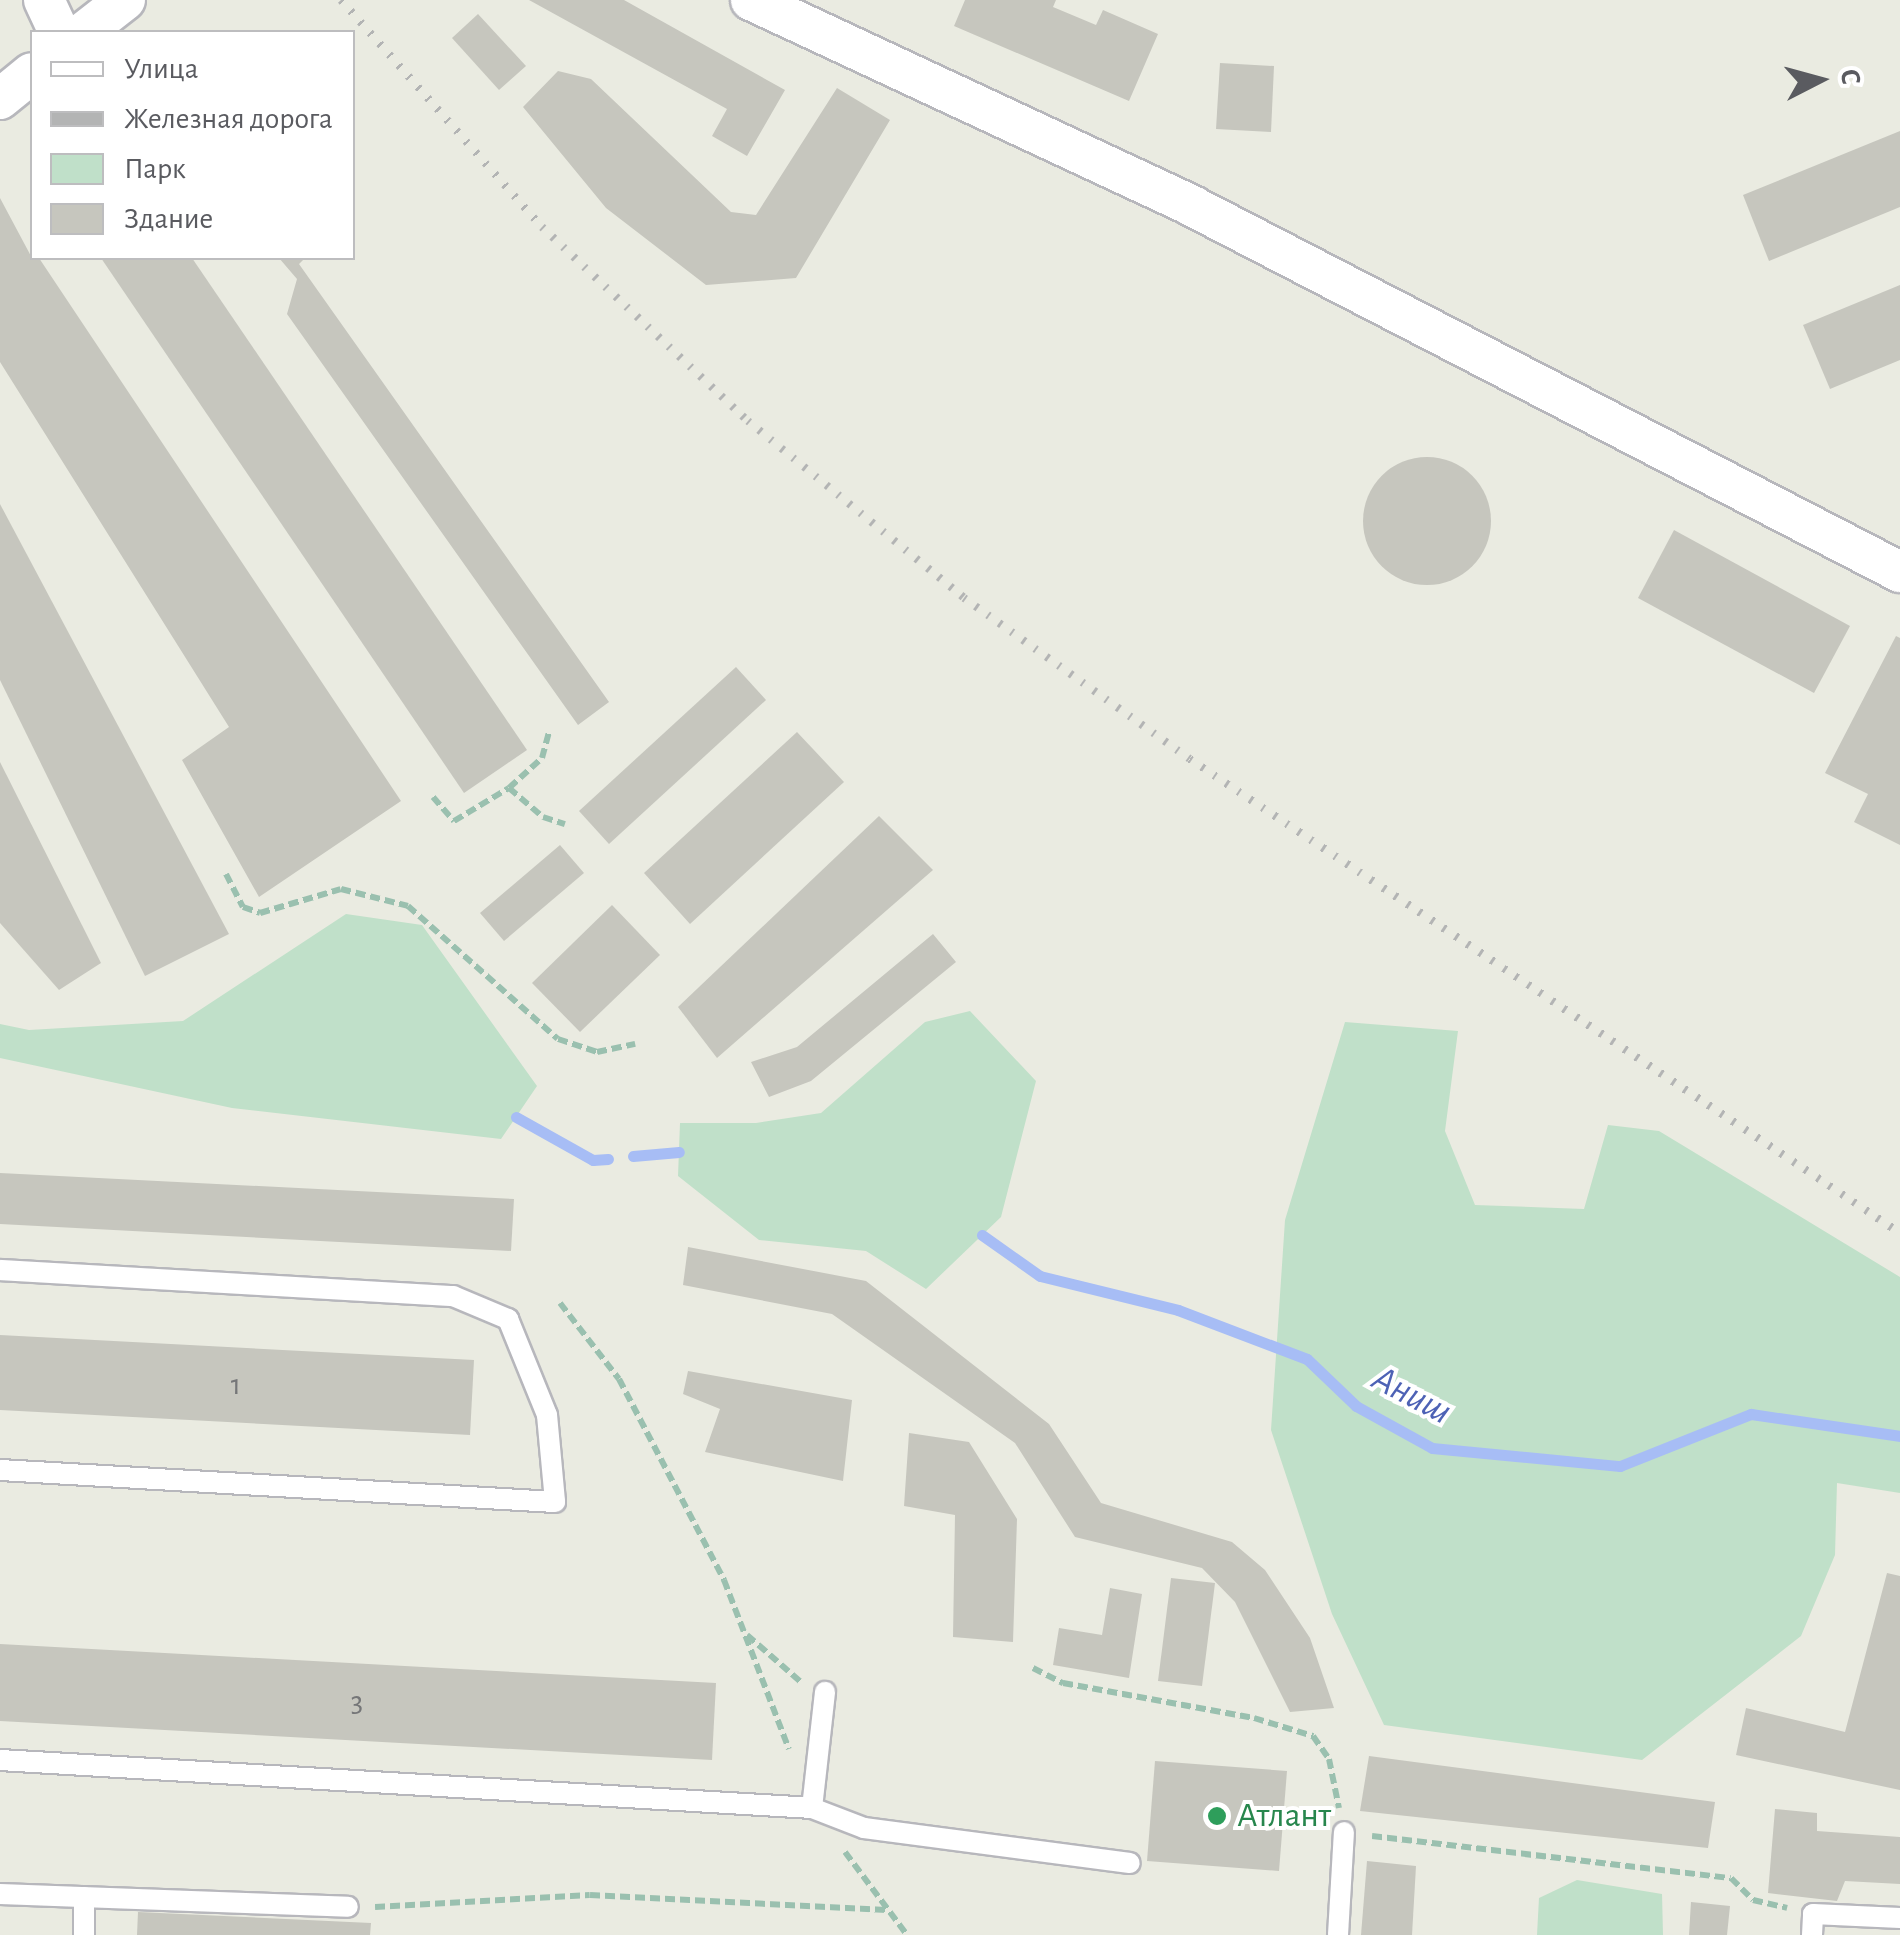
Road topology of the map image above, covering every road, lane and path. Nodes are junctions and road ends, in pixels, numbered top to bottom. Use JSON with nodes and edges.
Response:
{"nodes":[{"id":1,"x":44,"y":0,"type":"edge"},
{"id":2,"x":124,"y":0,"type":"edge"},
{"id":3,"x":751,"y":0,"type":"edge"},
{"id":4,"x":58,"y":30,"type":"edge"},
{"id":5,"x":86,"y":30,"type":"edge"},
{"id":6,"x":30,"y":76,"type":"edge"},
{"id":7,"x":0,"y":100,"type":"edge"},
{"id":8,"x":1900,"y":572,"type":"edge"},
{"id":9,"x":550,"y":731,"type":"dead end"},
{"id":10,"x":509,"y":788,"type":"junction"},
{"id":11,"x":433,"y":797,"type":"dead end"},
{"id":12,"x":565,"y":824,"type":"dead end"},
{"id":13,"x":226,"y":874,"type":"dead end"},
{"id":14,"x":635,"y":1044,"type":"dead end"},
{"id":15,"x":0,"y":1270,"type":"edge"},
{"id":16,"x":560,"y":1303,"type":"dead end"},
{"id":17,"x":0,"y":1470,"type":"edge"},
{"id":18,"x":743,"y":1631,"type":"junction"},
{"id":19,"x":1033,"y":1668,"type":"dead end"},
{"id":20,"x":825,"y":1692,"type":"joint"},
{"id":21,"x":0,"y":1760,"type":"edge"},
{"id":22,"x":812,"y":1808,"type":"junction"},
{"id":23,"x":1344,"y":1832,"type":"junction"},
{"id":24,"x":1130,"y":1863,"type":"dead end"},
{"id":25,"x":0,"y":1894,"type":"edge"},
{"id":26,"x":84,"y":1897,"type":"junction"},
{"id":27,"x":348,"y":1907,"type":"joint"},
{"id":28,"x":888,"y":1910,"type":"junction"},
{"id":29,"x":1900,"y":1918,"type":"edge"},
{"id":30,"x":1812,"y":1924,"type":"edge"},
{"id":31,"x":84,"y":1935,"type":"edge"},
{"id":32,"x":907,"y":1935,"type":"edge"},
{"id":33,"x":1338,"y":1935,"type":"edge"}],
"edges":[{"from":1,"to":4,"type":"street"},
{"from":2,"to":5,"type":"street"},
{"from":3,"to":8,"type":"street"},
{"from":6,"to":7,"type":"street"},
{"from":9,"to":10,"type":"path"},
{"from":10,"to":11,"type":"path"},
{"from":10,"to":12,"type":"path"},
{"from":13,"to":14,"type":"path"},
{"from":15,"to":17,"type":"lane"},
{"from":16,"to":18,"type":"path"},
{"from":18,"to":20,"type":"path"},
{"from":18,"to":22,"type":"path"},
{"from":19,"to":23,"type":"path"},
{"from":20,"to":22,"type":"lane"},
{"from":21,"to":22,"type":"lane"},
{"from":22,"to":24,"type":"lane"},
{"from":22,"to":28,"type":"path"},
{"from":23,"to":30,"type":"path"},
{"from":23,"to":33,"type":"lane"},
{"from":25,"to":26,"type":"lane"},
{"from":26,"to":27,"type":"lane"},
{"from":26,"to":31,"type":"lane"},
{"from":27,"to":28,"type":"path"},
{"from":28,"to":32,"type":"path"},
{"from":29,"to":30,"type":"lane"}]}
